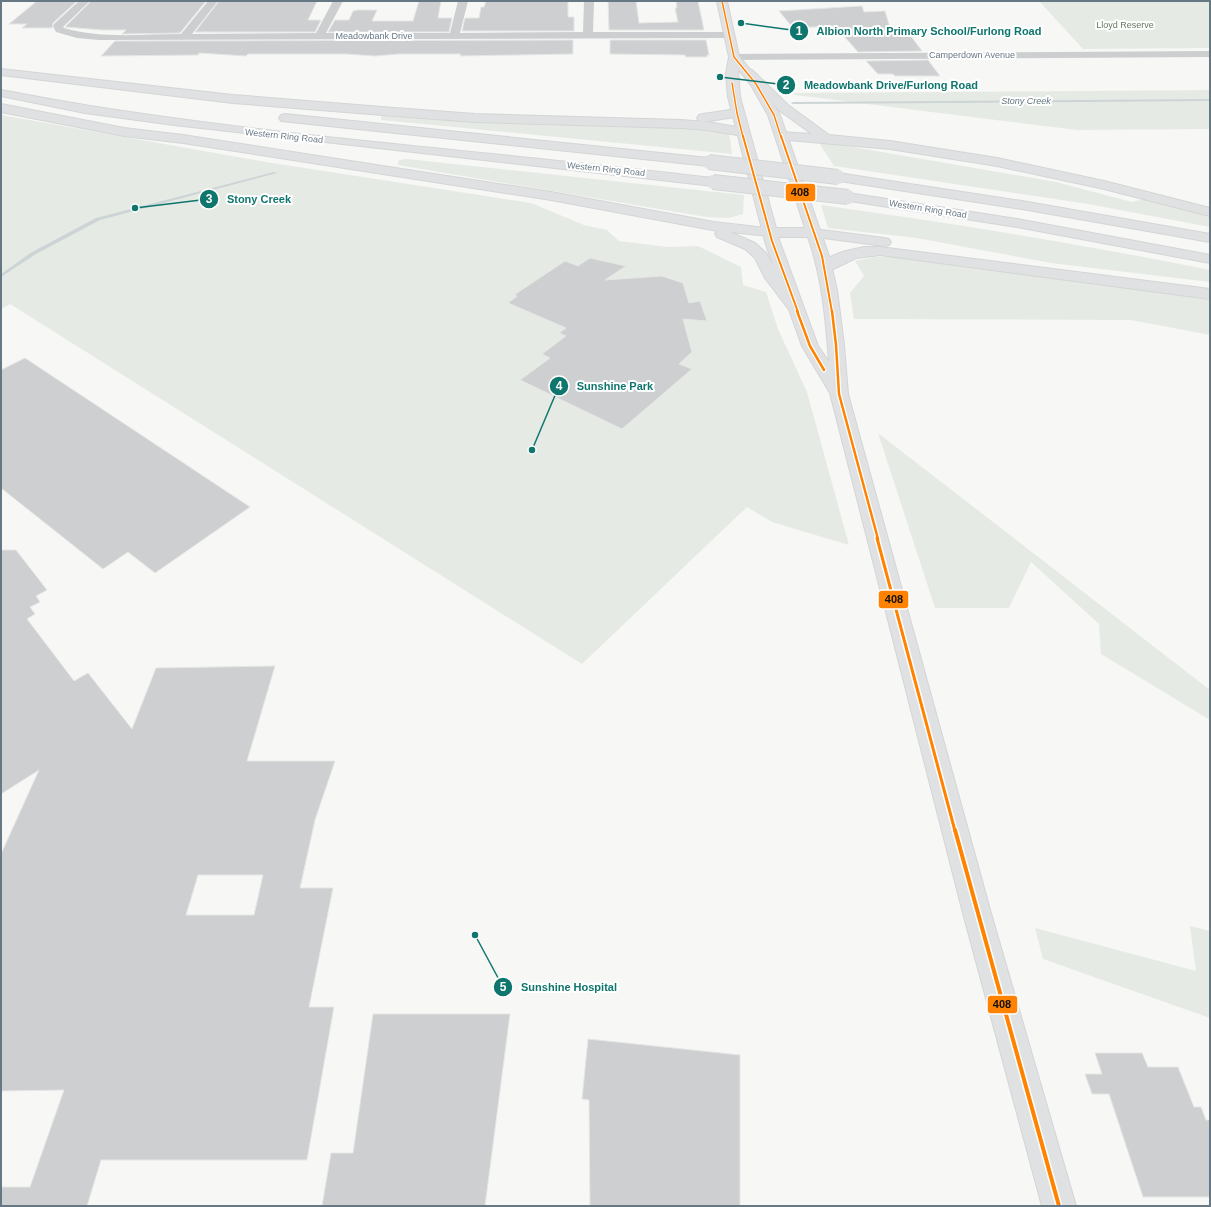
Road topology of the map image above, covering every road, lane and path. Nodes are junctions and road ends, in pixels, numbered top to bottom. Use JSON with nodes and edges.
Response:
{"nodes":[{"id":1,"x":85,"y":1,"type":"edge"},
{"id":2,"x":213,"y":1,"type":"edge"},
{"id":3,"x":338,"y":1,"type":"edge"},
{"id":4,"x":463,"y":1,"type":"edge"},
{"id":5,"x":589,"y":1,"type":"edge"},
{"id":6,"x":722,"y":1,"type":"edge"},
{"id":7,"x":730,"y":35,"type":"junction"},
{"id":8,"x":454,"y":36,"type":"junction"},
{"id":9,"x":588,"y":36,"type":"junction"},
{"id":10,"x":184,"y":37,"type":"junction"},
{"id":11,"x":319,"y":37,"type":"junction"},
{"id":12,"x":1210,"y":54,"type":"edge"},
{"id":13,"x":734,"y":57,"type":"junction"},
{"id":14,"x":1,"y":72,"type":"edge"},
{"id":15,"x":748,"y":72,"type":"junction"},
{"id":16,"x":1,"y":78,"type":"edge"},
{"id":17,"x":1,"y":93,"type":"edge"},
{"id":18,"x":89,"y":95,"type":"dead end"},
{"id":19,"x":1,"y":108,"type":"edge"},
{"id":20,"x":737,"y":113,"type":"junction"},
{"id":21,"x":270,"y":116,"type":"dead end"},
{"id":22,"x":540,"y":120,"type":"junction"},
{"id":23,"x":743,"y":132,"type":"junction"},
{"id":24,"x":781,"y":136,"type":"junction"},
{"id":25,"x":826,"y":138,"type":"junction"},
{"id":26,"x":1210,"y":212,"type":"edge"},
{"id":27,"x":660,"y":216,"type":"junction"},
{"id":28,"x":770,"y":232,"type":"junction"},
{"id":29,"x":814,"y":233,"type":"junction"},
{"id":30,"x":1210,"y":238,"type":"edge"},
{"id":31,"x":1210,"y":259,"type":"edge"},
{"id":32,"x":825,"y":268,"type":"junction"},
{"id":33,"x":1054,"y":273,"type":"junction"},
{"id":34,"x":1210,"y":294,"type":"edge"},
{"id":35,"x":796,"y":308,"type":"junction"},
{"id":36,"x":839,"y":394,"type":"junction"},
{"id":37,"x":1059,"y":1206,"type":"edge"}],
"edges":[{"from":1,"to":10,"type":"street","name":"Meadowbank Drive"},
{"from":2,"to":10,"type":"street"},
{"from":3,"to":11,"type":"street"},
{"from":4,"to":8,"type":"street"},
{"from":5,"to":9,"type":"street"},
{"from":6,"to":7,"type":"main road"},
{"from":7,"to":9,"type":"street","name":"Meadowbank Drive"},
{"from":7,"to":13,"type":"main road"},
{"from":8,"to":9,"type":"street","name":"Meadowbank Drive"},
{"from":8,"to":11,"type":"street","name":"Meadowbank Drive"},
{"from":10,"to":11,"type":"street","name":"Meadowbank Drive"},
{"from":12,"to":13,"type":"street","name":"Camperdown Avenue"},
{"from":13,"to":15,"type":"main road"},
{"from":13,"to":20,"type":"main road"},
{"from":14,"to":22,"type":"main road"},
{"from":15,"to":24,"type":"main road"},
{"from":15,"to":25,"type":"main road"},
{"from":16,"to":18,"type":"main road"},
{"from":17,"to":31,"type":"main road","name":"Western Ring Road","bridge":true},
{"from":19,"to":27,"type":"main road"},
{"from":20,"to":22,"type":"main road"},
{"from":20,"to":23,"type":"main road"},
{"from":21,"to":30,"type":"main road","name":"Western Ring Road","bridge":true},
{"from":22,"to":23,"type":"main road"},
{"from":23,"to":24,"type":"main road"},
{"from":23,"to":28,"type":"main road"},
{"from":24,"to":25,"type":"main road"},
{"from":24,"to":29,"type":"main road"},
{"from":25,"to":26,"type":"main road"},
{"from":27,"to":28,"type":"main road"},
{"from":27,"to":35,"type":"main road"},
{"from":28,"to":29,"type":"main road"},
{"from":28,"to":35,"type":"main road"},
{"from":29,"to":32,"type":"main road"},
{"from":29,"to":33,"type":"main road"},
{"from":32,"to":33,"type":"main road"},
{"from":32,"to":36,"type":"main road"},
{"from":33,"to":34,"type":"main road"},
{"from":35,"to":36,"type":"main road"},
{"from":36,"to":37,"type":"main road"}]}
